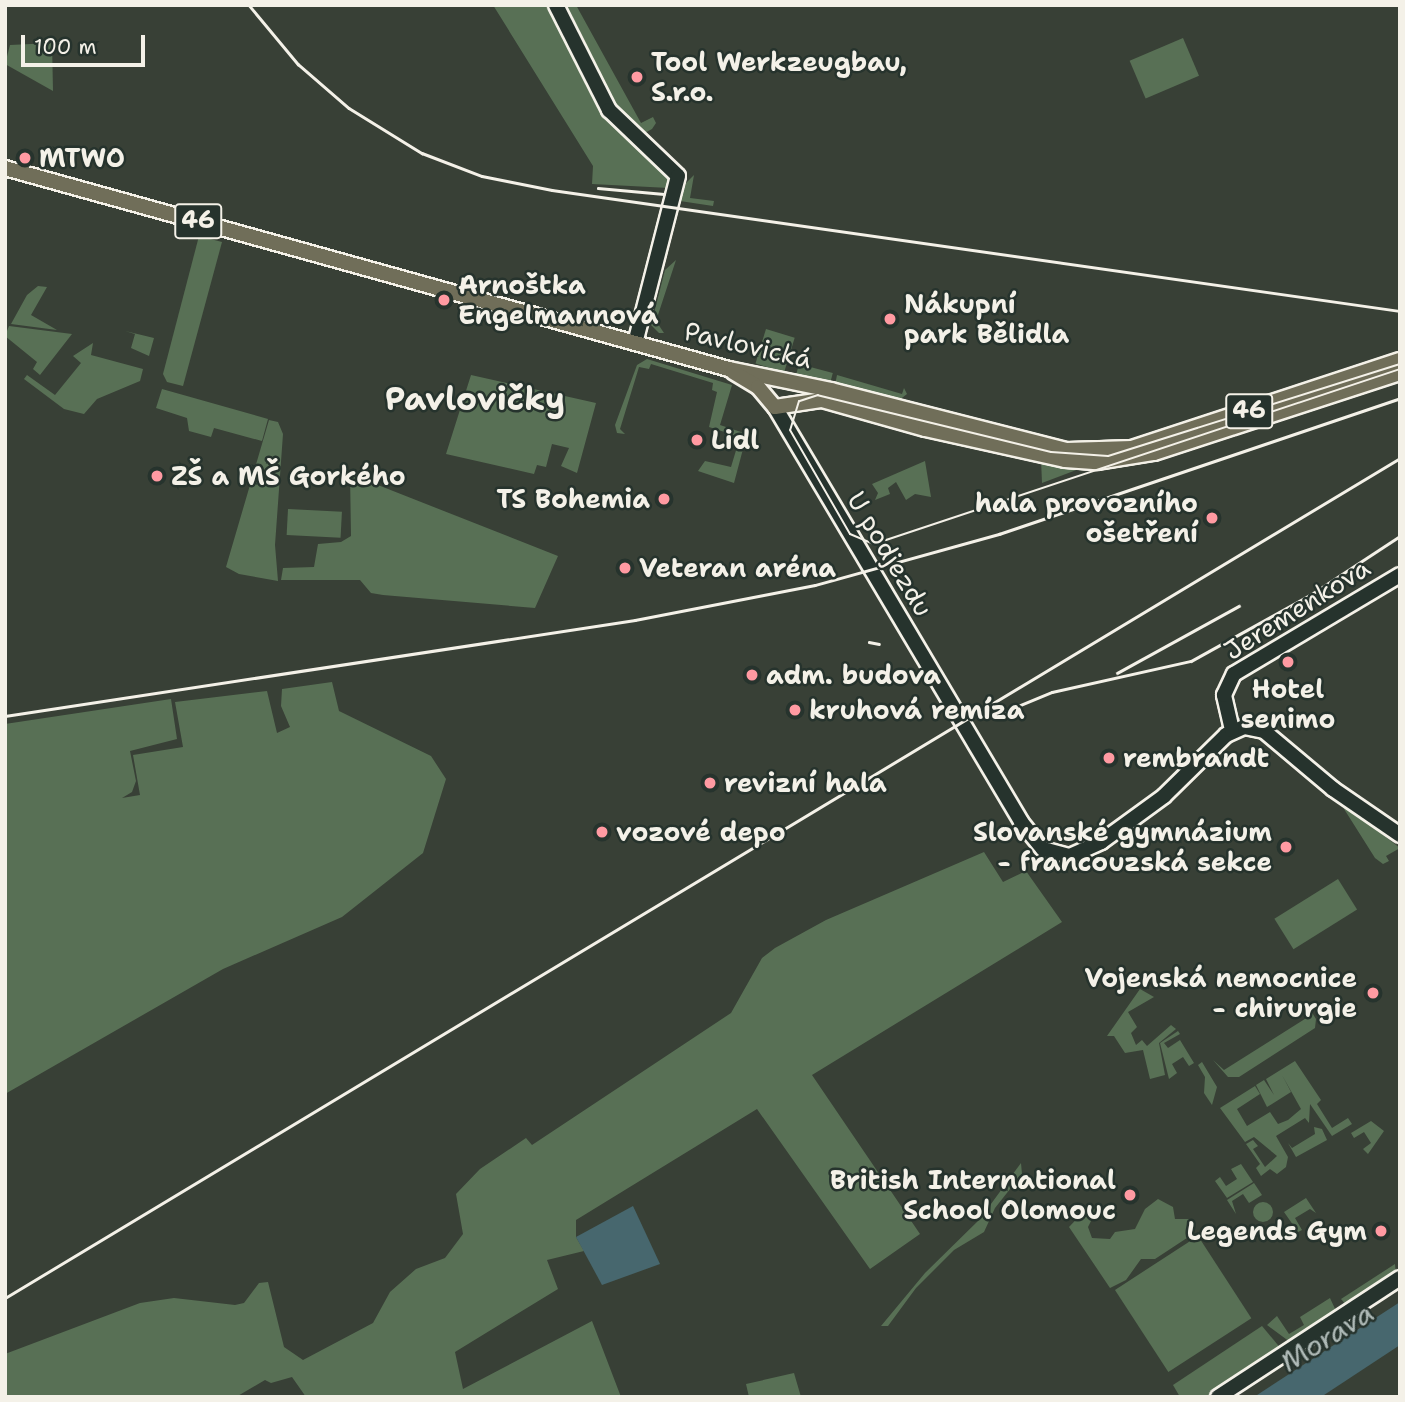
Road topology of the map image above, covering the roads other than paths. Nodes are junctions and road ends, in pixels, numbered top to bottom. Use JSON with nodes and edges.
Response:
{"nodes":[{"id":1,"x":556,"y":5,"type":"edge"},
{"id":2,"x":5,"y":169,"type":"edge"},
{"id":3,"x":635,"y":343,"type":"junction"},
{"id":4,"x":1400,"y":360,"type":"edge"},
{"id":5,"x":729,"y":369,"type":"junction"},
{"id":6,"x":1400,"y":373,"type":"edge"},
{"id":7,"x":826,"y":395,"type":"junction"},
{"id":8,"x":773,"y":404,"type":"junction"},
{"id":9,"x":1096,"y":457,"type":"junction"},
{"id":10,"x":1400,"y":575,"type":"edge"},
{"id":11,"x":1232,"y":730,"type":"junction"},
{"id":12,"x":1400,"y":835,"type":"edge"},
{"id":13,"x":1400,"y":1278,"type":"edge"},
{"id":14,"x":1218,"y":1397,"type":"edge"}],
"edges":[{"from":1,"to":3,"type":"main road"},
{"from":2,"to":3,"type":"main road","name":"Pavlovická","number":"46"},
{"from":3,"to":5,"type":"main road","name":"Pavlovická","number":"46"},
{"from":4,"to":9,"type":"main road","number":"46"},
{"from":5,"to":7,"type":"main road","name":"Pavlovická","number":"46"},
{"from":5,"to":8,"type":"main road","name":"U podjezdu"},
{"from":6,"to":9,"type":"main road","number":"46"},
{"from":7,"to":8,"type":"main road"},
{"from":7,"to":9,"type":"main road","name":"Pavlovická","number":"46"},
{"from":7,"to":9,"type":"main road","name":"Pavlovická","number":"46"},
{"from":8,"to":11,"type":"main road","name":"U podjezdu"},
{"from":10,"to":11,"type":"main road","name":"Jeremenkova"},
{"from":11,"to":12,"type":"main road"},
{"from":13,"to":14,"type":"main road"}]}
